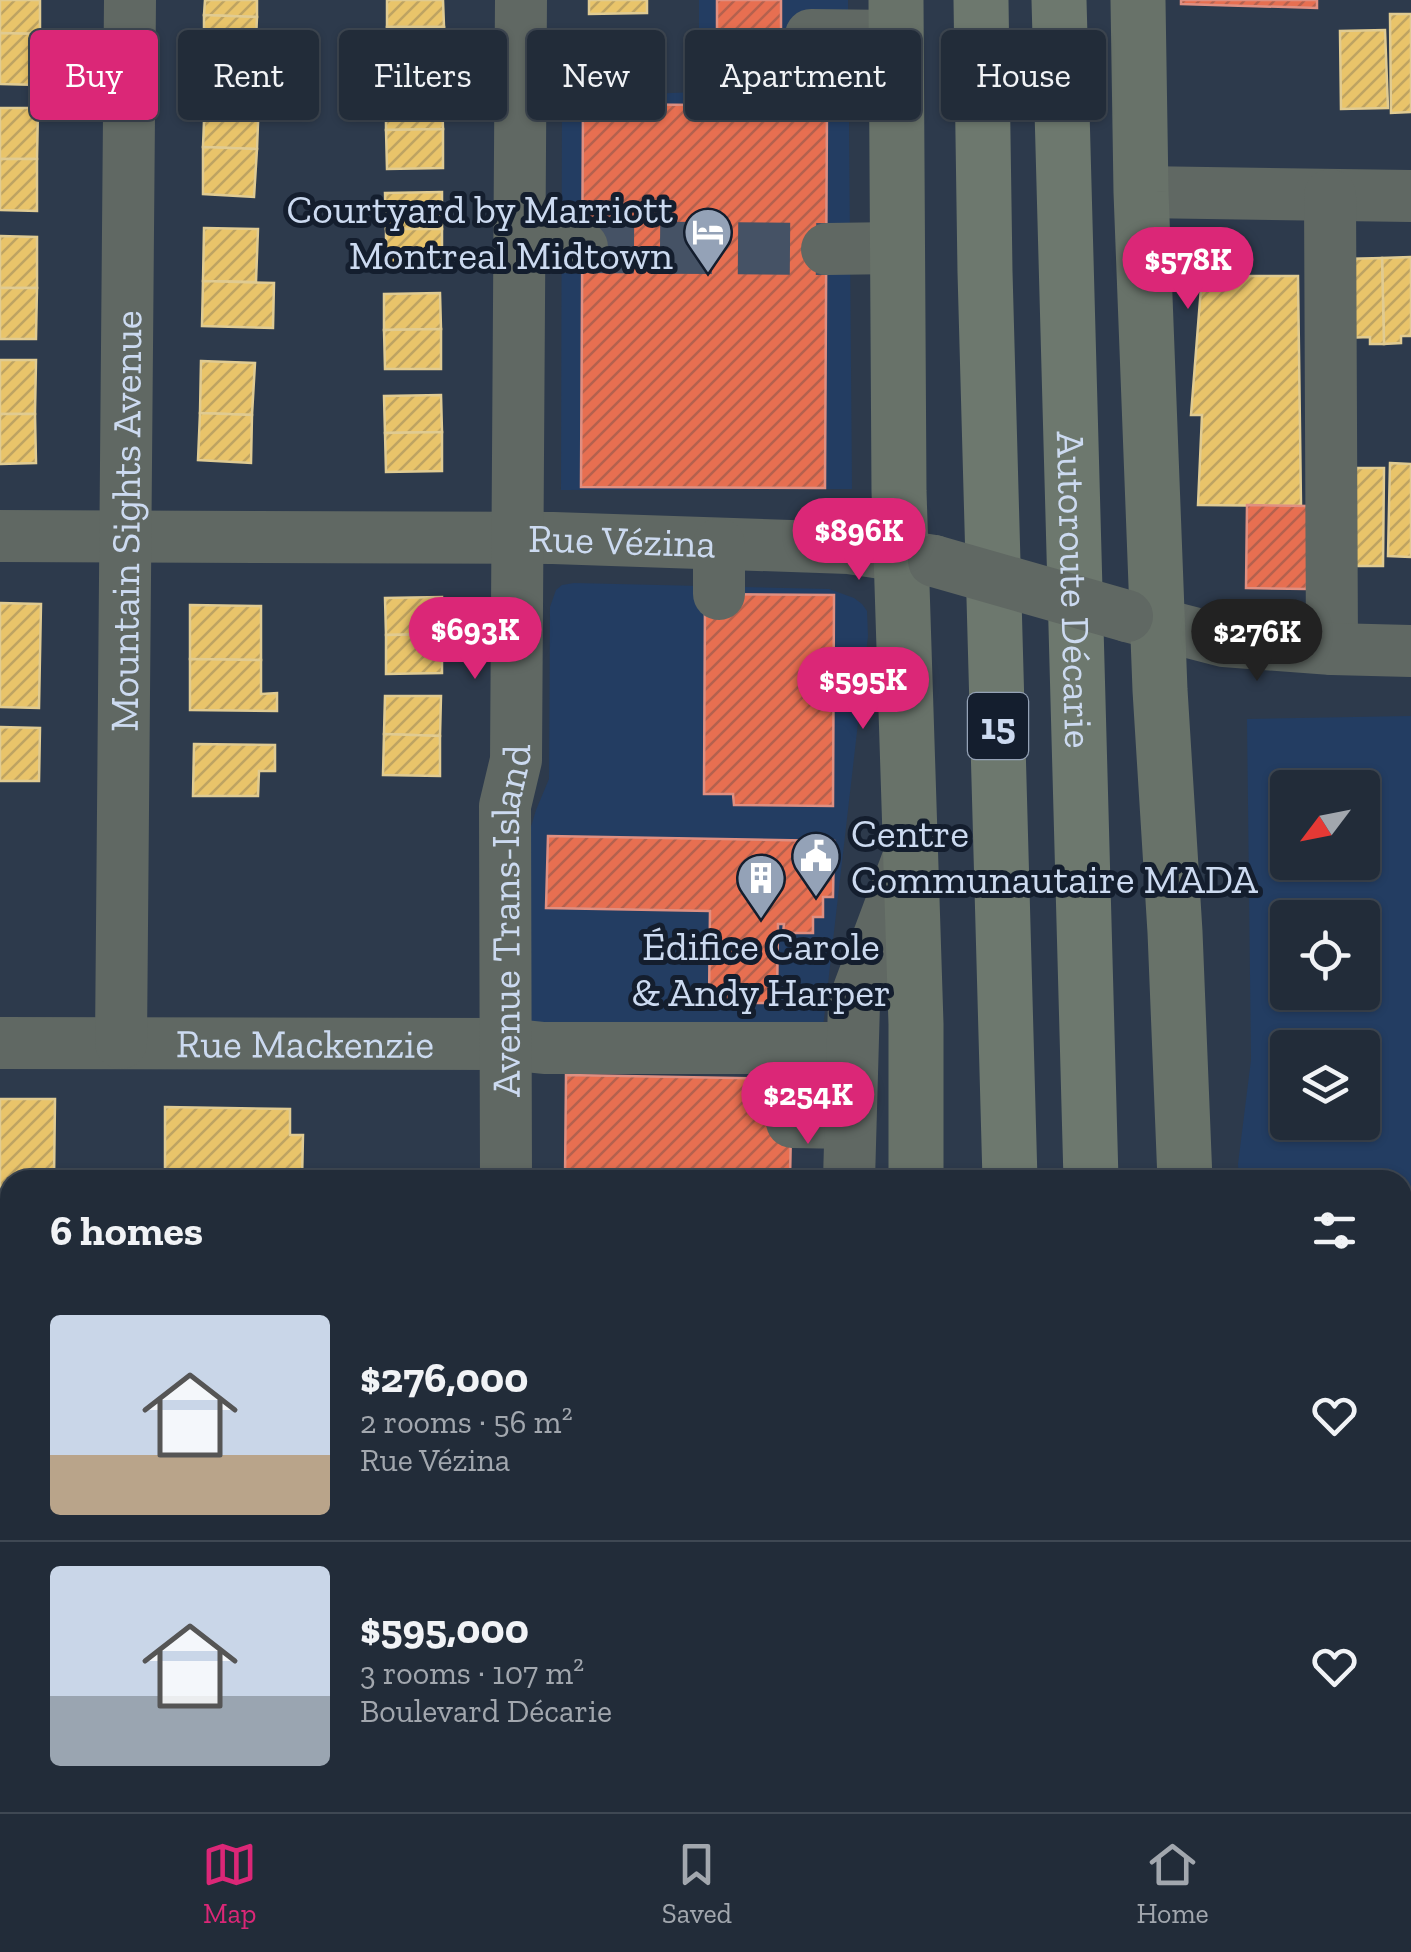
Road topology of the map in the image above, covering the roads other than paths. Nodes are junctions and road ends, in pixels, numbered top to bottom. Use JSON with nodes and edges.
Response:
{"nodes":[{"id":1,"x":130,"y":0,"type":"edge"},
{"id":2,"x":521,"y":0,"type":"edge"},
{"id":3,"x":980,"y":0,"type":"edge"},
{"id":4,"x":1058,"y":0,"type":"edge"},
{"id":5,"x":1138,"y":0,"type":"edge"},
{"id":6,"x":895,"y":18,"type":"edge"},
{"id":7,"x":839,"y":30,"type":"edge"},
{"id":8,"x":1141,"y":192,"type":"junction"},
{"id":9,"x":1330,"y":195,"type":"junction"},
{"id":10,"x":1411,"y":196,"type":"edge"},
{"id":11,"x":519,"y":246,"type":"junction"},
{"id":12,"x":582,"y":247,"type":"tunnel mouth"},
{"id":13,"x":827,"y":248,"type":"tunnel mouth"},
{"id":14,"x":896,"y":248,"type":"junction"},
{"id":15,"x":0,"y":536,"type":"edge"},
{"id":16,"x":124,"y":536,"type":"junction"},
{"id":17,"x":517,"y":538,"type":"junction"},
{"id":18,"x":917,"y":558,"type":"junction"},
{"id":19,"x":1142,"y":621,"type":"junction"},
{"id":20,"x":1332,"y":648,"type":"junction"},
{"id":21,"x":1411,"y":651,"type":"edge"},
{"id":22,"x":910,"y":853,"type":"junction"},
{"id":23,"x":0,"y":1043,"type":"edge"},
{"id":24,"x":120,"y":1044,"type":"junction"},
{"id":25,"x":506,"y":1044,"type":"junction"},
{"id":26,"x":852,"y":1048,"type":"junction"},
{"id":27,"x":792,"y":1122,"type":"dead end"},
{"id":28,"x":850,"y":1124,"type":"junction"},
{"id":29,"x":506,"y":1170,"type":"edge"},
{"id":30,"x":849,"y":1170,"type":"edge"},
{"id":31,"x":916,"y":1170,"type":"edge"},
{"id":32,"x":1010,"y":1170,"type":"edge"},
{"id":33,"x":1091,"y":1170,"type":"edge"},
{"id":34,"x":1184,"y":1170,"type":"edge"}],
"edges":[{"from":1,"to":16,"type":"street","name":"Mountain Sights Avenue"},
{"from":2,"to":11,"type":"street","name":"Avenue Trans-Island"},
{"from":3,"to":32,"type":"highway","name":"Autoroute Décarie","number":"15"},
{"from":4,"to":33,"type":"highway","name":"Autoroute Décarie","number":"15"},
{"from":5,"to":8,"type":"main road"},
{"from":6,"to":7,"type":"street"},
{"from":6,"to":14,"type":"main road"},
{"from":8,"to":9,"type":"street"},
{"from":8,"to":19,"type":"main road"},
{"from":9,"to":10,"type":"street"},
{"from":9,"to":20,"type":"street"},
{"from":11,"to":12,"type":"street"},
{"from":11,"to":17,"type":"street","name":"Avenue Trans-Island"},
{"from":13,"to":14,"type":"street"},
{"from":14,"to":18,"type":"main road"},
{"from":15,"to":16,"type":"street","name":"Rue Vézina"},
{"from":16,"to":17,"type":"street","name":"Rue Vézina"},
{"from":16,"to":24,"type":"street","name":"Mountain Sights Avenue"},
{"from":17,"to":18,"type":"street","name":"Rue Vézina"},
{"from":17,"to":25,"type":"street","name":"Avenue Trans-Island"},
{"from":18,"to":19,"type":"street","name":"Rue Vézina","bridge":true},
{"from":18,"to":22,"type":"main road"},
{"from":19,"to":20,"type":"street","name":"Rue Vézina"},
{"from":19,"to":34,"type":"main road"},
{"from":20,"to":21,"type":"street","name":"Rue Vézina"},
{"from":22,"to":26,"type":"street"},
{"from":22,"to":31,"type":"main road"},
{"from":23,"to":24,"type":"street","name":"Rue Mackenzie"},
{"from":24,"to":25,"type":"street","name":"Rue Mackenzie"},
{"from":25,"to":26,"type":"street","name":"Rue Mackenzie"},
{"from":25,"to":29,"type":"street","name":"Avenue Trans-Island"},
{"from":26,"to":28,"type":"street"},
{"from":27,"to":28,"type":"street"},
{"from":28,"to":30,"type":"street"}]}
